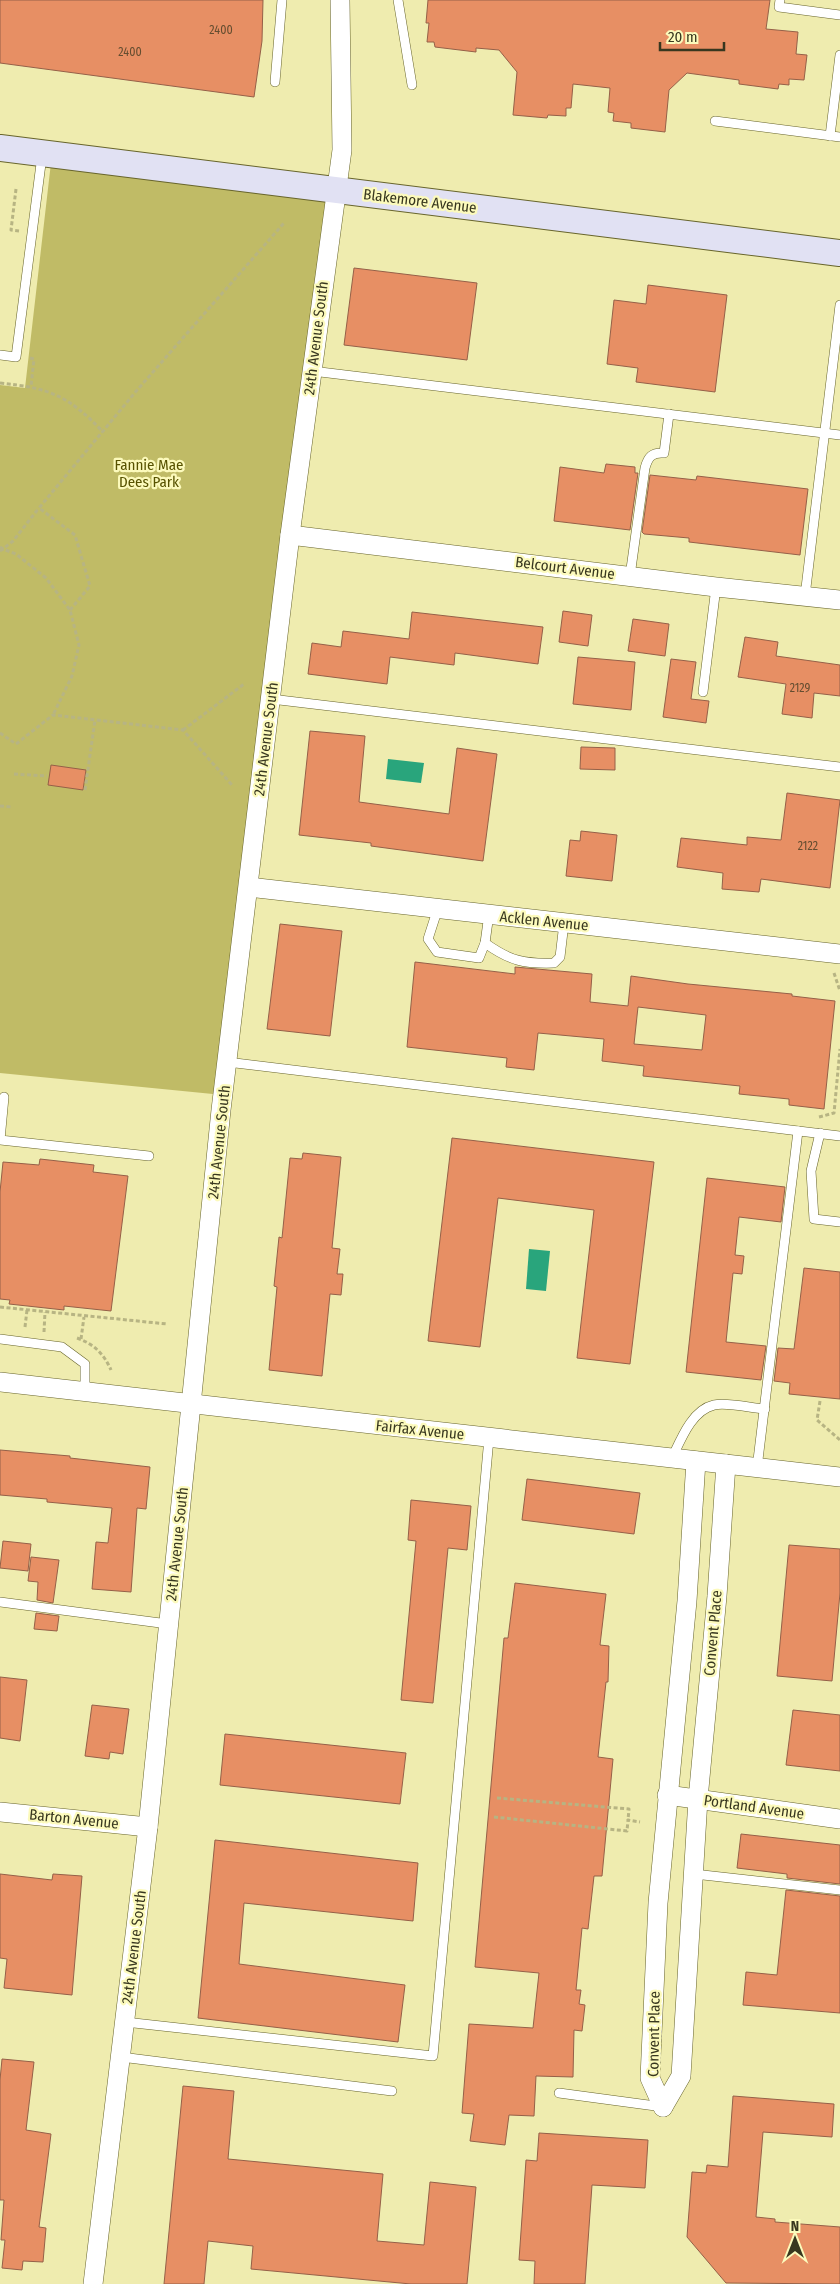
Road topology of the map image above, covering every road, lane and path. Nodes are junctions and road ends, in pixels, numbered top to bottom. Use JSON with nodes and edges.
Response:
{"nodes":[{"id":1,"x":282,"y":0,"type":"edge"},
{"id":2,"x":340,"y":0,"type":"edge"},
{"id":3,"x":398,"y":0,"type":"edge"},
{"id":4,"x":780,"y":0,"type":"edge"},
{"id":5,"x":840,"y":15,"type":"edge"},
{"id":6,"x":840,"y":55,"type":"edge"},
{"id":7,"x":275,"y":82,"type":"dead end"},
{"id":8,"x":412,"y":85,"type":"dead end"},
{"id":9,"x":715,"y":121,"type":"dead end"},
{"id":10,"x":835,"y":136,"type":"edge"},
{"id":11,"x":0,"y":148,"type":"edge"},
{"id":12,"x":43,"y":153,"type":"junction"},
{"id":13,"x":16,"y":189,"type":"dead end"},
{"id":14,"x":335,"y":190,"type":"junction"},
{"id":15,"x":14,"y":208,"type":"dead end"},
{"id":16,"x":284,"y":222,"type":"dead end"},
{"id":17,"x":840,"y":253,"type":"edge"},
{"id":18,"x":840,"y":305,"type":"edge"},
{"id":19,"x":0,"y":355,"type":"edge"},
{"id":20,"x":312,"y":371,"type":"junction"},
{"id":21,"x":0,"y":383,"type":"edge"},
{"id":22,"x":668,"y":414,"type":"junction"},
{"id":23,"x":103,"y":432,"type":"junction"},
{"id":24,"x":825,"y":433,"type":"junction"},
{"id":25,"x":840,"y":435,"type":"edge"},
{"id":26,"x":39,"y":508,"type":"junction"},
{"id":27,"x":290,"y":535,"type":"junction"},
{"id":28,"x":1,"y":549,"type":"edge"},
{"id":29,"x":630,"y":576,"type":"junction"},
{"id":30,"x":716,"y":587,"type":"junction"},
{"id":31,"x":805,"y":596,"type":"junction"},
{"id":32,"x":840,"y":600,"type":"edge"},
{"id":33,"x":70,"y":610,"type":"junction"},
{"id":34,"x":244,"y":684,"type":"dead end"},
{"id":35,"x":703,"y":692,"type":"dead end"},
{"id":36,"x":271,"y":699,"type":"junction"},
{"id":37,"x":53,"y":716,"type":"junction"},
{"id":38,"x":95,"y":720,"type":"junction"},
{"id":39,"x":182,"y":730,"type":"junction"},
{"id":40,"x":0,"y":733,"type":"edge"},
{"id":41,"x":840,"y":767,"type":"edge"},
{"id":42,"x":14,"y":774,"type":"dead end"},
{"id":43,"x":47,"y":776,"type":"dead end"},
{"id":44,"x":232,"y":785,"type":"dead end"},
{"id":45,"x":85,"y":790,"type":"dead end"},
{"id":46,"x":0,"y":806,"type":"edge"},
{"id":47,"x":12,"y":807,"type":"dead end"},
{"id":48,"x":249,"y":887,"type":"junction"},
{"id":49,"x":438,"y":908,"type":"junction"},
{"id":50,"x":490,"y":914,"type":"junction"},
{"id":51,"x":564,"y":923,"type":"junction"},
{"id":52,"x":485,"y":943,"type":"junction"},
{"id":53,"x":840,"y":954,"type":"edge"},
{"id":54,"x":834,"y":973,"type":"dead end"},
{"id":55,"x":840,"y":991,"type":"edge"},
{"id":56,"x":840,"y":1049,"type":"edge"},
{"id":57,"x":228,"y":1062,"type":"junction"},
{"id":58,"x":4,"y":1097,"type":"dead end"},
{"id":59,"x":817,"y":1118,"type":"dead end"},
{"id":60,"x":798,"y":1131,"type":"junction"},
{"id":61,"x":820,"y":1133,"type":"junction"},
{"id":62,"x":840,"y":1136,"type":"edge"},
{"id":63,"x":149,"y":1156,"type":"dead end"},
{"id":64,"x":840,"y":1222,"type":"edge"},
{"id":65,"x":0,"y":1307,"type":"edge"},
{"id":66,"x":27,"y":1310,"type":"junction"},
{"id":67,"x":45,"y":1312,"type":"junction"},
{"id":68,"x":84,"y":1317,"type":"junction"},
{"id":69,"x":167,"y":1324,"type":"dead end"},
{"id":70,"x":25,"y":1328,"type":"dead end"},
{"id":71,"x":44,"y":1330,"type":"dead end"},
{"id":72,"x":0,"y":1339,"type":"edge"},
{"id":73,"x":81,"y":1339,"type":"dead end"},
{"id":74,"x":0,"y":1382,"type":"edge"},
{"id":75,"x":85,"y":1392,"type":"junction"},
{"id":76,"x":820,"y":1401,"type":"dead end"},
{"id":77,"x":192,"y":1405,"type":"junction"},
{"id":78,"x":765,"y":1409,"type":"junction"},
{"id":79,"x":489,"y":1438,"type":"junction"},
{"id":80,"x":840,"y":1440,"type":"edge"},
{"id":81,"x":672,"y":1458,"type":"junction"},
{"id":82,"x":696,"y":1461,"type":"junction"},
{"id":83,"x":726,"y":1464,"type":"junction"},
{"id":84,"x":757,"y":1468,"type":"junction"},
{"id":85,"x":840,"y":1477,"type":"edge"},
{"id":86,"x":0,"y":1602,"type":"edge"},
{"id":87,"x":168,"y":1624,"type":"junction"},
{"id":88,"x":667,"y":1795,"type":"junction"},
{"id":89,"x":497,"y":1798,"type":"dead end"},
{"id":90,"x":698,"y":1800,"type":"junction"},
{"id":91,"x":0,"y":1812,"type":"edge"},
{"id":92,"x":494,"y":1817,"type":"dead end"},
{"id":93,"x":840,"y":1819,"type":"edge"},
{"id":94,"x":628,"y":1820,"type":"junction"},
{"id":95,"x":640,"y":1822,"type":"dead end"},
{"id":96,"x":148,"y":1827,"type":"junction"},
{"id":97,"x":694,"y":1874,"type":"junction"},
{"id":98,"x":840,"y":1890,"type":"edge"},
{"id":99,"x":125,"y":2022,"type":"junction"},
{"id":100,"x":121,"y":2057,"type":"junction"},
{"id":101,"x":392,"y":2091,"type":"dead end"},
{"id":102,"x":559,"y":2093,"type":"dead end"},
{"id":103,"x":663,"y":2107,"type":"junction"},
{"id":104,"x":93,"y":2284,"type":"edge"}],
"edges":[{"from":1,"to":7,"type":"lane"},
{"from":2,"to":14,"type":"street","name":"24th Avenue South"},
{"from":3,"to":8,"type":"lane"},
{"from":4,"to":5,"type":"lane"},
{"from":6,"to":10,"type":"lane"},
{"from":9,"to":10,"type":"lane"},
{"from":11,"to":12,"type":"main road","name":"Blakemore Avenue"},
{"from":12,"to":14,"type":"main road","name":"Blakemore Avenue"},
{"from":12,"to":19,"type":"lane"},
{"from":13,"to":15,"type":"path"},
{"from":14,"to":17,"type":"main road","name":"Blakemore Avenue"},
{"from":14,"to":20,"type":"street","name":"24th Avenue South"},
{"from":16,"to":23,"type":"path"},
{"from":18,"to":24,"type":"lane"},
{"from":20,"to":22,"type":"lane"},
{"from":20,"to":27,"type":"street","name":"24th Avenue South"},
{"from":21,"to":23,"type":"path"},
{"from":22,"to":24,"type":"lane"},
{"from":22,"to":29,"type":"lane"},
{"from":23,"to":26,"type":"path"},
{"from":24,"to":25,"type":"lane"},
{"from":24,"to":31,"type":"lane"},
{"from":26,"to":28,"type":"path"},
{"from":26,"to":33,"type":"path"},
{"from":27,"to":29,"type":"street","name":"Belcourt Avenue"},
{"from":27,"to":36,"type":"street","name":"24th Avenue South"},
{"from":28,"to":33,"type":"path"},
{"from":29,"to":30,"type":"street","name":"Belcourt Avenue"},
{"from":30,"to":31,"type":"street","name":"Belcourt Avenue"},
{"from":30,"to":35,"type":"lane"},
{"from":31,"to":32,"type":"street","name":"Belcourt Avenue"},
{"from":33,"to":37,"type":"path"},
{"from":34,"to":39,"type":"path"},
{"from":36,"to":41,"type":"lane"},
{"from":36,"to":48,"type":"street","name":"24th Avenue South"},
{"from":37,"to":38,"type":"path"},
{"from":37,"to":40,"type":"path"},
{"from":38,"to":39,"type":"path"},
{"from":38,"to":45,"type":"path"},
{"from":39,"to":44,"type":"path"},
{"from":42,"to":43,"type":"path"},
{"from":46,"to":47,"type":"path"},
{"from":48,"to":49,"type":"street","name":"Acklen Avenue"},
{"from":48,"to":57,"type":"street","name":"24th Avenue South"},
{"from":49,"to":50,"type":"street","name":"Acklen Avenue"},
{"from":49,"to":52,"type":"lane"},
{"from":50,"to":51,"type":"street","name":"Acklen Avenue"},
{"from":50,"to":52,"type":"lane"},
{"from":51,"to":52,"type":"lane"},
{"from":51,"to":53,"type":"street","name":"Acklen Avenue"},
{"from":54,"to":55,"type":"path"},
{"from":56,"to":59,"type":"path"},
{"from":57,"to":60,"type":"lane"},
{"from":57,"to":77,"type":"street","name":"24th Avenue South"},
{"from":58,"to":63,"type":"lane"},
{"from":60,"to":61,"type":"lane"},
{"from":60,"to":78,"type":"lane"},
{"from":61,"to":62,"type":"lane"},
{"from":61,"to":64,"type":"lane"},
{"from":65,"to":66,"type":"path"},
{"from":66,"to":67,"type":"path"},
{"from":66,"to":70,"type":"path"},
{"from":67,"to":68,"type":"path"},
{"from":67,"to":71,"type":"path"},
{"from":68,"to":69,"type":"path"},
{"from":68,"to":73,"type":"path"},
{"from":72,"to":75,"type":"lane"},
{"from":74,"to":75,"type":"street","name":"Fairfax Avenue"},
{"from":75,"to":77,"type":"street","name":"Fairfax Avenue"},
{"from":76,"to":80,"type":"path"},
{"from":77,"to":79,"type":"street","name":"Fairfax Avenue"},
{"from":77,"to":87,"type":"street","name":"24th Avenue South"},
{"from":78,"to":81,"type":"lane"},
{"from":78,"to":84,"type":"lane"},
{"from":79,"to":81,"type":"street","name":"Fairfax Avenue"},
{"from":79,"to":99,"type":"lane"},
{"from":81,"to":82,"type":"street","name":"Fairfax Avenue"},
{"from":82,"to":83,"type":"street","name":"Fairfax Avenue"},
{"from":82,"to":88,"type":"street","name":"Convent Place"},
{"from":83,"to":84,"type":"street","name":"Fairfax Avenue"},
{"from":83,"to":90,"type":"street","name":"Convent Place"},
{"from":84,"to":85,"type":"street","name":"Fairfax Avenue"},
{"from":86,"to":87,"type":"lane"},
{"from":87,"to":96,"type":"street","name":"24th Avenue South"},
{"from":88,"to":90,"type":"street","name":"Portland Avenue"},
{"from":88,"to":103,"type":"street","name":"Convent Place"},
{"from":89,"to":94,"type":"path"},
{"from":90,"to":93,"type":"street","name":"Portland Avenue"},
{"from":90,"to":97,"type":"street","name":"Convent Place"},
{"from":91,"to":96,"type":"street","name":"Barton Avenue"},
{"from":92,"to":94,"type":"path"},
{"from":94,"to":95,"type":"path"},
{"from":96,"to":99,"type":"street","name":"24th Avenue South"},
{"from":97,"to":98,"type":"lane"},
{"from":97,"to":103,"type":"street","name":"Convent Place"},
{"from":99,"to":100,"type":"street","name":"24th Avenue South"},
{"from":100,"to":101,"type":"lane"},
{"from":100,"to":104,"type":"street","name":"24th Avenue South"},
{"from":102,"to":103,"type":"lane"}]}
